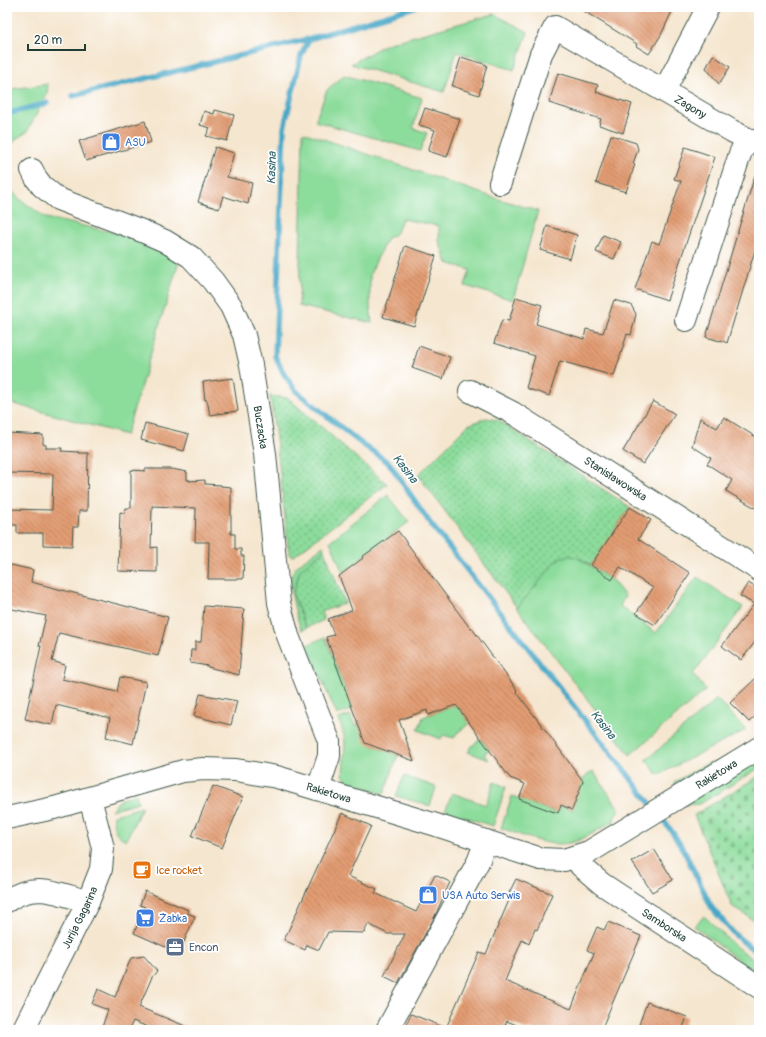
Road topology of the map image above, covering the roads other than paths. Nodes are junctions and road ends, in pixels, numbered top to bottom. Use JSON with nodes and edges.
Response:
{"nodes":[{"id":1,"x":708,"y":7,"type":"edge"},
{"id":2,"x":664,"y":91,"type":"junction"},
{"id":3,"x":753,"y":142,"type":"edge"},
{"id":4,"x":32,"y":170,"type":"dead end"},
{"id":5,"x":500,"y":183,"type":"dead end"},
{"id":6,"x":686,"y":320,"type":"dead end"},
{"id":7,"x":470,"y":391,"type":"dead end"},
{"id":8,"x":759,"y":570,"type":"edge"},
{"id":9,"x":759,"y":748,"type":"edge"},
{"id":10,"x":318,"y":789,"type":"junction"},
{"id":11,"x":90,"y":798,"type":"junction"},
{"id":12,"x":7,"y":818,"type":"edge"},
{"id":13,"x":486,"y":841,"type":"junction"},
{"id":14,"x":575,"y":857,"type":"junction"},
{"id":15,"x":7,"y":901,"type":"edge"},
{"id":16,"x":88,"y":902,"type":"junction"},
{"id":17,"x":759,"y":987,"type":"edge"},
{"id":18,"x":25,"y":1029,"type":"edge"},
{"id":19,"x":386,"y":1030,"type":"edge"}],
"edges":[{"from":1,"to":2,"type":"street"},
{"from":2,"to":3,"type":"street","name":"Zagony"},
{"from":2,"to":5,"type":"street","name":"Zagony"},
{"from":3,"to":6,"type":"street"},
{"from":4,"to":10,"type":"street","name":"Buczacka"},
{"from":7,"to":8,"type":"street","name":"Stanisławowska"},
{"from":9,"to":14,"type":"street","name":"Rakietowa"},
{"from":10,"to":11,"type":"street","name":"Rakietowa"},
{"from":10,"to":13,"type":"street","name":"Rakietowa"},
{"from":11,"to":12,"type":"street","name":"Rakietowa"},
{"from":11,"to":16,"type":"street","name":"Jurija Gagarina"},
{"from":13,"to":14,"type":"street","name":"Rakietowa"},
{"from":13,"to":19,"type":"street"},
{"from":14,"to":17,"type":"street","name":"Samborska"},
{"from":15,"to":16,"type":"street"},
{"from":16,"to":18,"type":"street","name":"Jurija Gagarina"}]}
